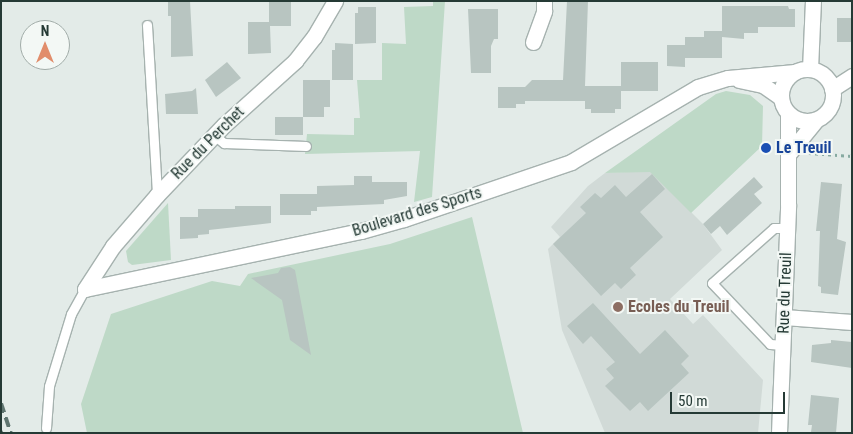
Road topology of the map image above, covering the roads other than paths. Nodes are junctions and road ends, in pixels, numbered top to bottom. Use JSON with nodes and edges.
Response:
{"nodes":[{"id":1,"x":335,"y":1,"type":"edge"},
{"id":2,"x":544,"y":1,"type":"edge"},
{"id":3,"x":813,"y":1,"type":"edge"},
{"id":4,"x":147,"y":25,"type":"dead end"},
{"id":5,"x":533,"y":42,"type":"dead end"},
{"id":6,"x":810,"y":69,"type":"junction"},
{"id":7,"x":795,"y":72,"type":"junction"},
{"id":8,"x":852,"y":76,"type":"edge"},
{"id":9,"x":728,"y":78,"type":"junction"},
{"id":10,"x":832,"y":89,"type":"junction"},
{"id":11,"x":780,"y":97,"type":"junction"},
{"id":12,"x":788,"y":114,"type":"junction"},
{"id":13,"x":816,"y":120,"type":"junction"},
{"id":14,"x":214,"y":135,"type":"junction"},
{"id":15,"x":306,"y":146,"type":"dead end"},
{"id":16,"x":790,"y":152,"type":"junction"},
{"id":17,"x":157,"y":195,"type":"junction"},
{"id":18,"x":788,"y":228,"type":"junction"},
{"id":19,"x":86,"y":288,"type":"junction"},
{"id":20,"x":784,"y":317,"type":"junction"},
{"id":21,"x":852,"y":322,"type":"edge"},
{"id":22,"x":783,"y":345,"type":"junction"},
{"id":23,"x":46,"y":428,"type":"dead end"},
{"id":24,"x":779,"y":433,"type":"edge"}],
"edges":[{"from":1,"to":14,"type":"street","name":"Rue du Perchet"},
{"from":2,"to":5,"type":"street"},
{"from":3,"to":6,"type":"street"},
{"from":4,"to":17,"type":"lane"},
{"from":6,"to":7,"type":"street"},
{"from":6,"to":10,"type":"street"},
{"from":7,"to":9,"type":"street","name":"Boulevard des Sports"},
{"from":7,"to":11,"type":"street"},
{"from":8,"to":10,"type":"street"},
{"from":9,"to":11,"type":"street","name":"Boulevard des Sports"},
{"from":9,"to":19,"type":"street","name":"Boulevard des Sports"},
{"from":10,"to":13,"type":"street"},
{"from":11,"to":12,"type":"street"},
{"from":12,"to":13,"type":"street"},
{"from":12,"to":16,"type":"street","name":"Rue du Treuil"},
{"from":13,"to":16,"type":"street"},
{"from":14,"to":15,"type":"lane"},
{"from":14,"to":17,"type":"street","name":"Rue du Perchet"},
{"from":16,"to":18,"type":"street","name":"Rue du Treuil"},
{"from":17,"to":19,"type":"street","name":"Rue du Perchet"},
{"from":18,"to":20,"type":"street","name":"Rue du Treuil"},
{"from":18,"to":22,"type":"lane"},
{"from":19,"to":23,"type":"lane"},
{"from":20,"to":21,"type":"street"},
{"from":20,"to":22,"type":"street","name":"Rue du Treuil"},
{"from":22,"to":24,"type":"street","name":"Rue du Treuil"}]}
